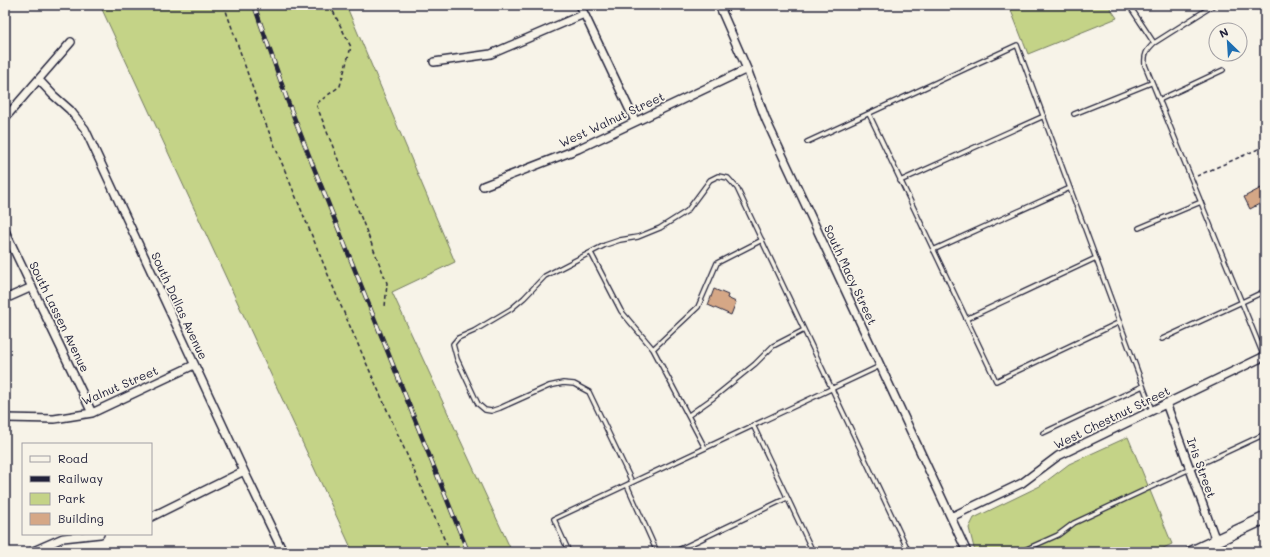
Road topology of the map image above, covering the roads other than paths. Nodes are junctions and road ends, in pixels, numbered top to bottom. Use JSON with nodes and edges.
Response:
{"nodes":[{"id":1,"x":580,"y":5,"type":"edge"},
{"id":2,"x":729,"y":5,"type":"edge"},
{"id":3,"x":1129,"y":5,"type":"edge"},
{"id":4,"x":1214,"y":5,"type":"edge"},
{"id":5,"x":720,"y":7,"type":"edge"},
{"id":6,"x":584,"y":14,"type":"junction"},
{"id":7,"x":71,"y":42,"type":"dead end"},
{"id":8,"x":1154,"y":43,"type":"junction"},
{"id":9,"x":434,"y":62,"type":"dead end"},
{"id":10,"x":747,"y":69,"type":"junction"},
{"id":11,"x":1223,"y":70,"type":"dead end"},
{"id":12,"x":39,"y":80,"type":"junction"},
{"id":13,"x":1151,"y":83,"type":"junction"},
{"id":14,"x":1159,"y":100,"type":"junction"},
{"id":15,"x":869,"y":114,"type":"junction"},
{"id":16,"x":1074,"y":114,"type":"dead end"},
{"id":17,"x":1044,"y":116,"type":"junction"},
{"id":18,"x":5,"y":118,"type":"edge"},
{"id":19,"x":635,"y":121,"type":"junction"},
{"id":20,"x":807,"y":142,"type":"dead end"},
{"id":21,"x":900,"y":180,"type":"junction"},
{"id":22,"x":483,"y":186,"type":"dead end"},
{"id":23,"x":1070,"y":188,"type":"junction"},
{"id":24,"x":1201,"y":202,"type":"junction"},
{"id":25,"x":1139,"y":228,"type":"dead end"},
{"id":26,"x":5,"y":231,"type":"edge"},
{"id":27,"x":762,"y":240,"type":"junction"},
{"id":28,"x":933,"y":250,"type":"junction"},
{"id":29,"x":592,"y":253,"type":"junction"},
{"id":30,"x":1096,"y":258,"type":"junction"},
{"id":31,"x":32,"y":287,"type":"junction"},
{"id":32,"x":1265,"y":291,"type":"edge"},
{"id":33,"x":5,"y":299,"type":"edge"},
{"id":34,"x":1242,"y":302,"type":"junction"},
{"id":35,"x":966,"y":319,"type":"junction"},
{"id":36,"x":1120,"y":322,"type":"junction"},
{"id":37,"x":804,"y":330,"type":"junction"},
{"id":38,"x":1162,"y":339,"type":"dead end"},
{"id":39,"x":653,"y":349,"type":"junction"},
{"id":40,"x":1264,"y":357,"type":"edge"},
{"id":41,"x":194,"y":365,"type":"junction"},
{"id":42,"x":880,"y":366,"type":"junction"},
{"id":43,"x":1143,"y":386,"type":"junction"},
{"id":44,"x":833,"y":388,"type":"junction"},
{"id":45,"x":1166,"y":403,"type":"junction"},
{"id":46,"x":1152,"y":410,"type":"junction"},
{"id":47,"x":92,"y":413,"type":"junction"},
{"id":48,"x":689,"y":415,"type":"junction"},
{"id":49,"x":5,"y":418,"type":"edge"},
{"id":50,"x":753,"y":425,"type":"junction"},
{"id":51,"x":1043,"y":433,"type":"dead end"},
{"id":52,"x":1265,"y":434,"type":"edge"},
{"id":53,"x":705,"y":448,"type":"junction"},
{"id":54,"x":1190,"y":469,"type":"junction"},
{"id":55,"x":244,"y":471,"type":"junction"},
{"id":56,"x":632,"y":482,"type":"junction"},
{"id":57,"x":627,"y":485,"type":"junction"},
{"id":58,"x":787,"y":498,"type":"junction"},
{"id":59,"x":152,"y":517,"type":"edge"},
{"id":60,"x":951,"y":517,"type":"junction"},
{"id":61,"x":1265,"y":518,"type":"edge"},
{"id":62,"x":91,"y":535,"type":"edge"},
{"id":63,"x":1216,"y":541,"type":"junction"},
{"id":64,"x":1265,"y":551,"type":"edge"},
{"id":65,"x":31,"y":552,"type":"edge"},
{"id":66,"x":283,"y":552,"type":"edge"},
{"id":67,"x":569,"y":552,"type":"edge"},
{"id":68,"x":657,"y":552,"type":"edge"},
{"id":69,"x":674,"y":552,"type":"edge"},
{"id":70,"x":813,"y":552,"type":"edge"},
{"id":71,"x":909,"y":552,"type":"edge"},
{"id":72,"x":967,"y":552,"type":"edge"},
{"id":73,"x":1020,"y":552,"type":"edge"},
{"id":74,"x":1192,"y":552,"type":"edge"},
{"id":75,"x":1262,"y":552,"type":"edge"}],
"edges":[{"from":1,"to":6,"type":"street"},
{"from":2,"to":5,"type":"street"},
{"from":3,"to":8,"type":"lane"},
{"from":4,"to":8,"type":"lane"},
{"from":5,"to":10,"type":"street","name":"South Macy Street"},
{"from":6,"to":9,"type":"street"},
{"from":6,"to":19,"type":"street"},
{"from":7,"to":12,"type":"street"},
{"from":8,"to":13,"type":"lane"},
{"from":10,"to":19,"type":"street","name":"West Walnut Street"},
{"from":10,"to":42,"type":"street","name":"South Macy Street"},
{"from":11,"to":14,"type":"lane"},
{"from":12,"to":18,"type":"street"},
{"from":12,"to":41,"type":"street","name":"South Dallas Avenue"},
{"from":13,"to":14,"type":"lane"},
{"from":13,"to":16,"type":"lane"},
{"from":14,"to":24,"type":"lane"},
{"from":15,"to":17,"type":"lane"},
{"from":15,"to":20,"type":"lane"},
{"from":15,"to":21,"type":"lane"},
{"from":17,"to":21,"type":"lane"},
{"from":17,"to":23,"type":"lane"},
{"from":19,"to":22,"type":"street","name":"West Walnut Street"},
{"from":21,"to":28,"type":"lane"},
{"from":23,"to":28,"type":"lane"},
{"from":23,"to":30,"type":"lane"},
{"from":24,"to":25,"type":"lane"},
{"from":24,"to":34,"type":"lane"},
{"from":26,"to":31,"type":"street","name":"South Lassen Avenue"},
{"from":27,"to":29,"type":"lane"},
{"from":27,"to":37,"type":"lane"},
{"from":27,"to":39,"type":"lane"},
{"from":28,"to":35,"type":"lane"},
{"from":29,"to":39,"type":"lane"},
{"from":29,"to":56,"type":"lane"},
{"from":30,"to":35,"type":"lane"},
{"from":30,"to":36,"type":"lane"},
{"from":31,"to":33,"type":"street"},
{"from":31,"to":47,"type":"street","name":"South Lassen Avenue"},
{"from":32,"to":34,"type":"lane"},
{"from":34,"to":38,"type":"lane"},
{"from":34,"to":40,"type":"lane"},
{"from":35,"to":36,"type":"lane"},
{"from":36,"to":43,"type":"lane"},
{"from":37,"to":44,"type":"lane"},
{"from":37,"to":48,"type":"lane"},
{"from":39,"to":48,"type":"lane"},
{"from":40,"to":45,"type":"street","name":"West Chestnut Street"},
{"from":41,"to":47,"type":"street","name":"Walnut Street"},
{"from":41,"to":55,"type":"street","name":"South Dallas Avenue"},
{"from":42,"to":44,"type":"lane"},
{"from":42,"to":60,"type":"street","name":"South Macy Street"},
{"from":43,"to":46,"type":"lane"},
{"from":43,"to":51,"type":"lane"},
{"from":44,"to":50,"type":"lane"},
{"from":44,"to":71,"type":"lane"},
{"from":45,"to":46,"type":"street","name":"West Chestnut Street"},
{"from":45,"to":54,"type":"street","name":"Iris Street"},
{"from":46,"to":60,"type":"street","name":"West Chestnut Street"},
{"from":47,"to":49,"type":"street","name":"Walnut Street"},
{"from":48,"to":53,"type":"lane"},
{"from":50,"to":53,"type":"lane"},
{"from":50,"to":58,"type":"lane"},
{"from":52,"to":54,"type":"lane"},
{"from":53,"to":56,"type":"lane"},
{"from":54,"to":63,"type":"street","name":"Iris Street"},
{"from":54,"to":73,"type":"lane"},
{"from":55,"to":59,"type":"street"},
{"from":55,"to":66,"type":"street","name":"South Dallas Avenue"},
{"from":56,"to":57,"type":"lane"},
{"from":57,"to":67,"type":"lane"},
{"from":57,"to":68,"type":"lane"},
{"from":58,"to":69,"type":"lane"},
{"from":58,"to":70,"type":"lane"},
{"from":60,"to":72,"type":"street","name":"South Macy Street"},
{"from":61,"to":63,"type":"main road"},
{"from":62,"to":65,"type":"street"},
{"from":63,"to":74,"type":"main road"},
{"from":64,"to":75,"type":"lane"}]}
